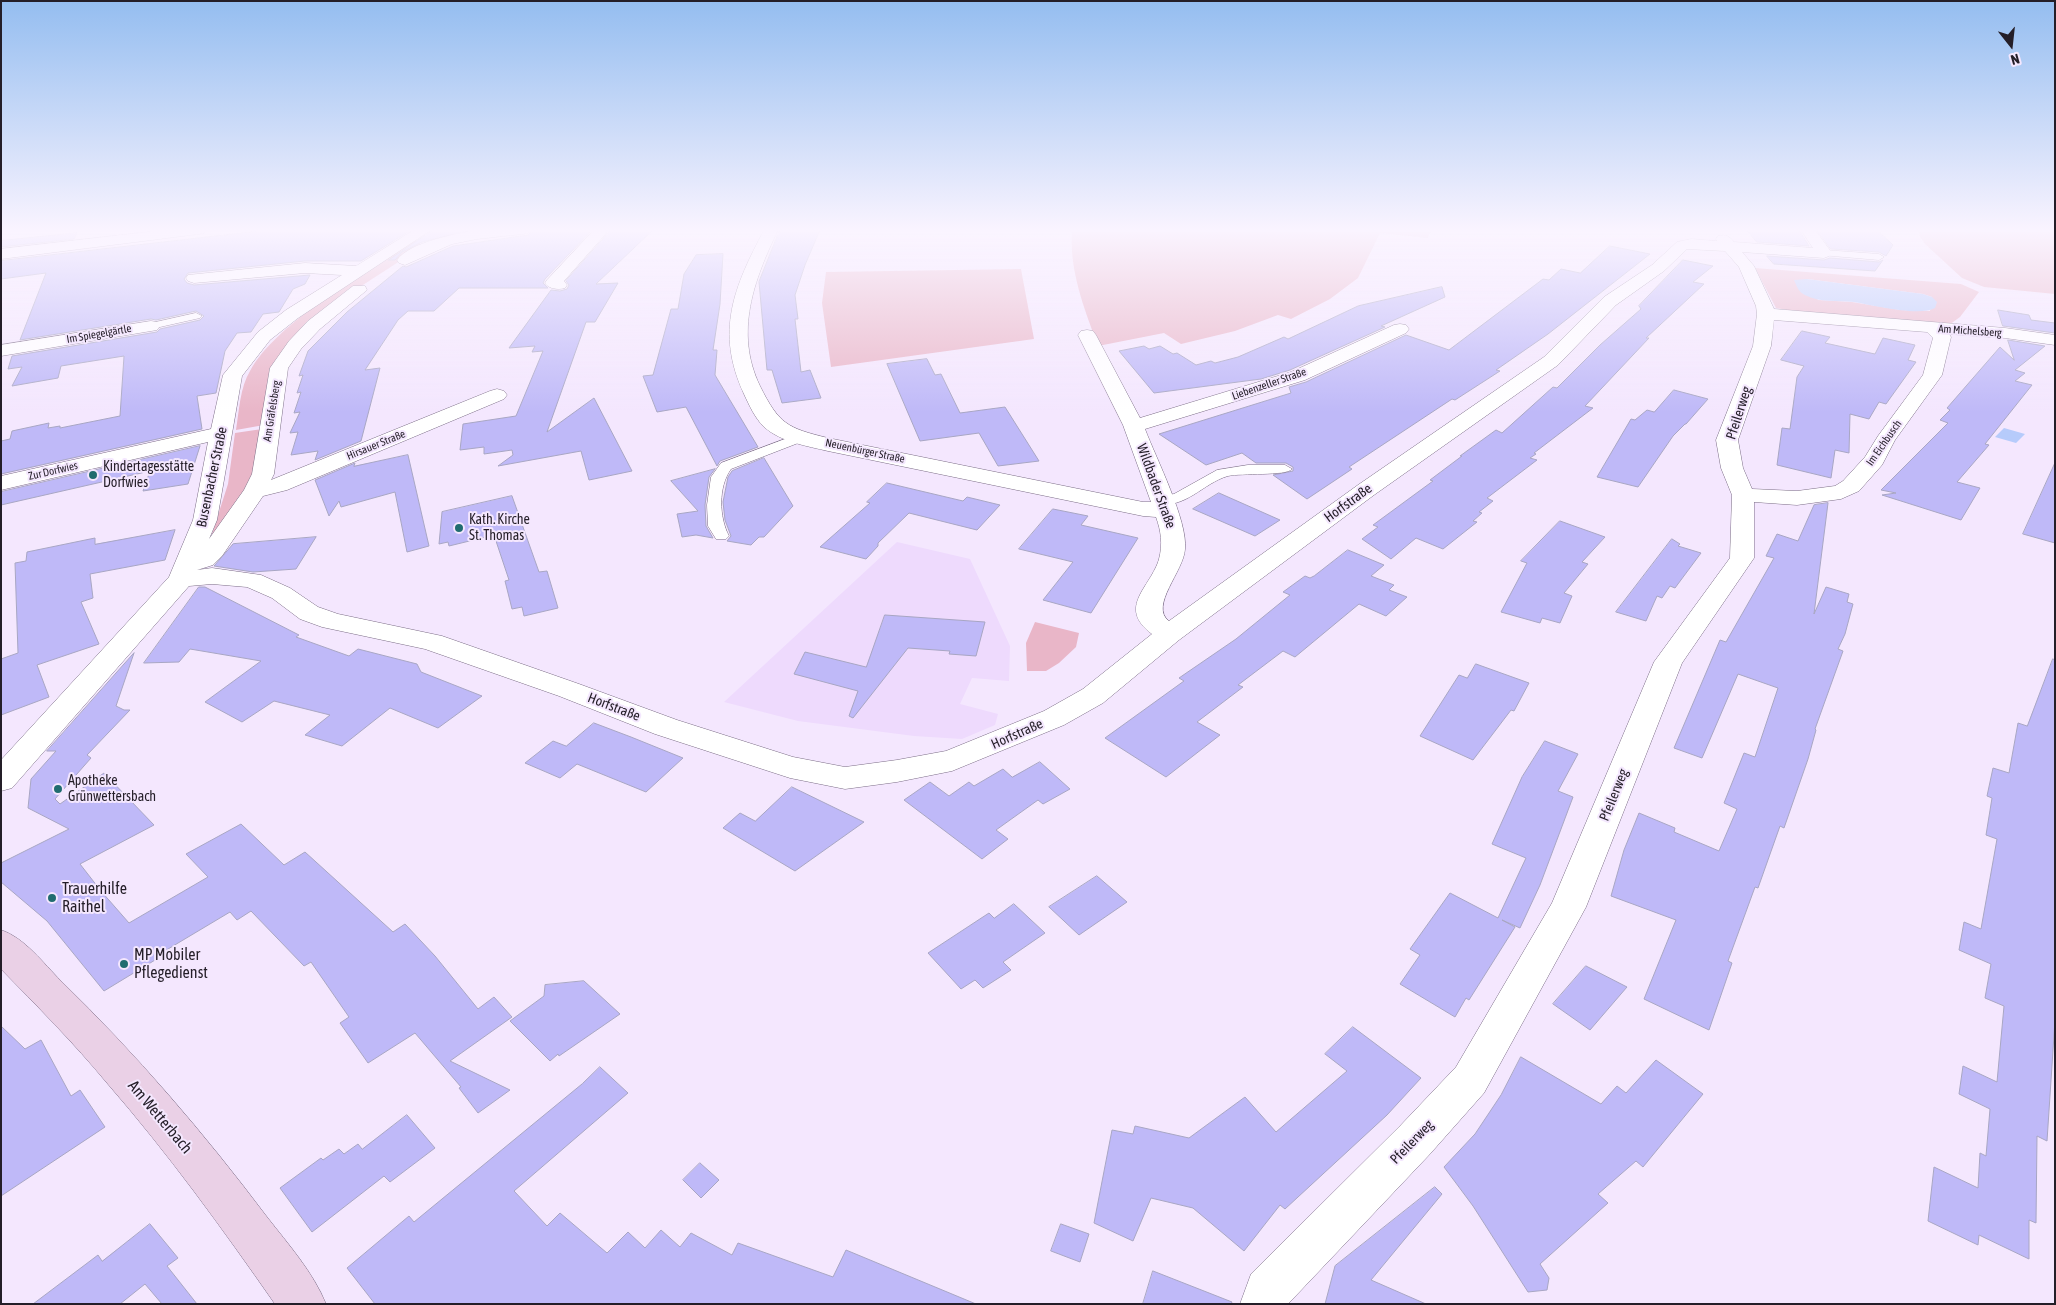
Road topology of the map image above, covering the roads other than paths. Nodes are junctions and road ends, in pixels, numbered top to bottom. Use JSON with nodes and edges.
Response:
{"nodes":[{"id":1,"x":328,"y":291,"type":"edge"},
{"id":2,"x":357,"y":291,"type":"edge"},
{"id":3,"x":744,"y":291,"type":"edge"},
{"id":4,"x":1625,"y":291,"type":"edge"},
{"id":5,"x":1758,"y":291,"type":"edge"},
{"id":6,"x":1766,"y":314,"type":"junction"},
{"id":7,"x":196,"y":316,"type":"dead end"},
{"id":8,"x":151,"y":326,"type":"joint"},
{"id":9,"x":1933,"y":328,"type":"junction"},
{"id":10,"x":1400,"y":329,"type":"dead end"},
{"id":11,"x":1086,"y":335,"type":"dead end"},
{"id":12,"x":2055,"y":340,"type":"edge"},
{"id":13,"x":1,"y":351,"type":"edge"},
{"id":14,"x":497,"y":395,"type":"dead end"},
{"id":15,"x":1133,"y":425,"type":"junction"},
{"id":16,"x":222,"y":433,"type":"junction"},
{"id":17,"x":801,"y":437,"type":"junction"},
{"id":18,"x":1285,"y":469,"type":"dead end"},
{"id":19,"x":1,"y":483,"type":"edge"},
{"id":20,"x":255,"y":491,"type":"junction"},
{"id":21,"x":1743,"y":495,"type":"junction"},
{"id":22,"x":1163,"y":505,"type":"junction"},
{"id":23,"x":721,"y":536,"type":"dead end"},
{"id":24,"x":184,"y":571,"type":"junction"},
{"id":25,"x":1169,"y":634,"type":"junction"},
{"id":26,"x":1,"y":780,"type":"edge"},
{"id":27,"x":1,"y":944,"type":"edge"},
{"id":28,"x":303,"y":1304,"type":"edge"},
{"id":29,"x":1263,"y":1304,"type":"edge"}],
"edges":[{"from":1,"to":16,"type":"street","name":"Busenbacher Straße"},
{"from":2,"to":20,"type":"street","name":"Am Gräfelsberg"},
{"from":3,"to":17,"type":"street","name":"Neuenbürger Straße"},
{"from":4,"to":25,"type":"street","name":"Horfstraße"},
{"from":5,"to":6,"type":"street","name":"Pfeilerweg"},
{"from":6,"to":9,"type":"street","name":"Am Michelsberg"},
{"from":6,"to":21,"type":"street","name":"Pfeilerweg"},
{"from":7,"to":8,"type":"lane","name":"Im Spiegelgärtle"},
{"from":8,"to":13,"type":"street","name":"Im Spiegelgärtle"},
{"from":9,"to":12,"type":"street","name":"Am Michelsberg"},
{"from":9,"to":21,"type":"street","name":"Im Eichbusch"},
{"from":10,"to":15,"type":"street","name":"Liebenzeller Straße"},
{"from":11,"to":15,"type":"street","name":"Wildbader Straße"},
{"from":14,"to":20,"type":"street","name":"Hirsauer Straße"},
{"from":15,"to":22,"type":"street","name":"Wildbader Straße"},
{"from":16,"to":19,"type":"street","name":"Zur Dorfwies"},
{"from":16,"to":24,"type":"street","name":"Busenbacher Straße"},
{"from":17,"to":22,"type":"street","name":"Neuenbürger Straße"},
{"from":17,"to":23,"type":"lane"},
{"from":18,"to":22,"type":"lane"},
{"from":20,"to":24,"type":"street","name":"Am Gräfelsberg"},
{"from":21,"to":29,"type":"street","name":"Pfeilerweg"},
{"from":22,"to":25,"type":"street","name":"Wildbader Straße"},
{"from":24,"to":25,"type":"street","name":"Horfstraße"},
{"from":24,"to":26,"type":"street","name":"Busenbacher Straße"},
{"from":27,"to":28,"type":"main road","name":"Am Wetterbach"}]}
